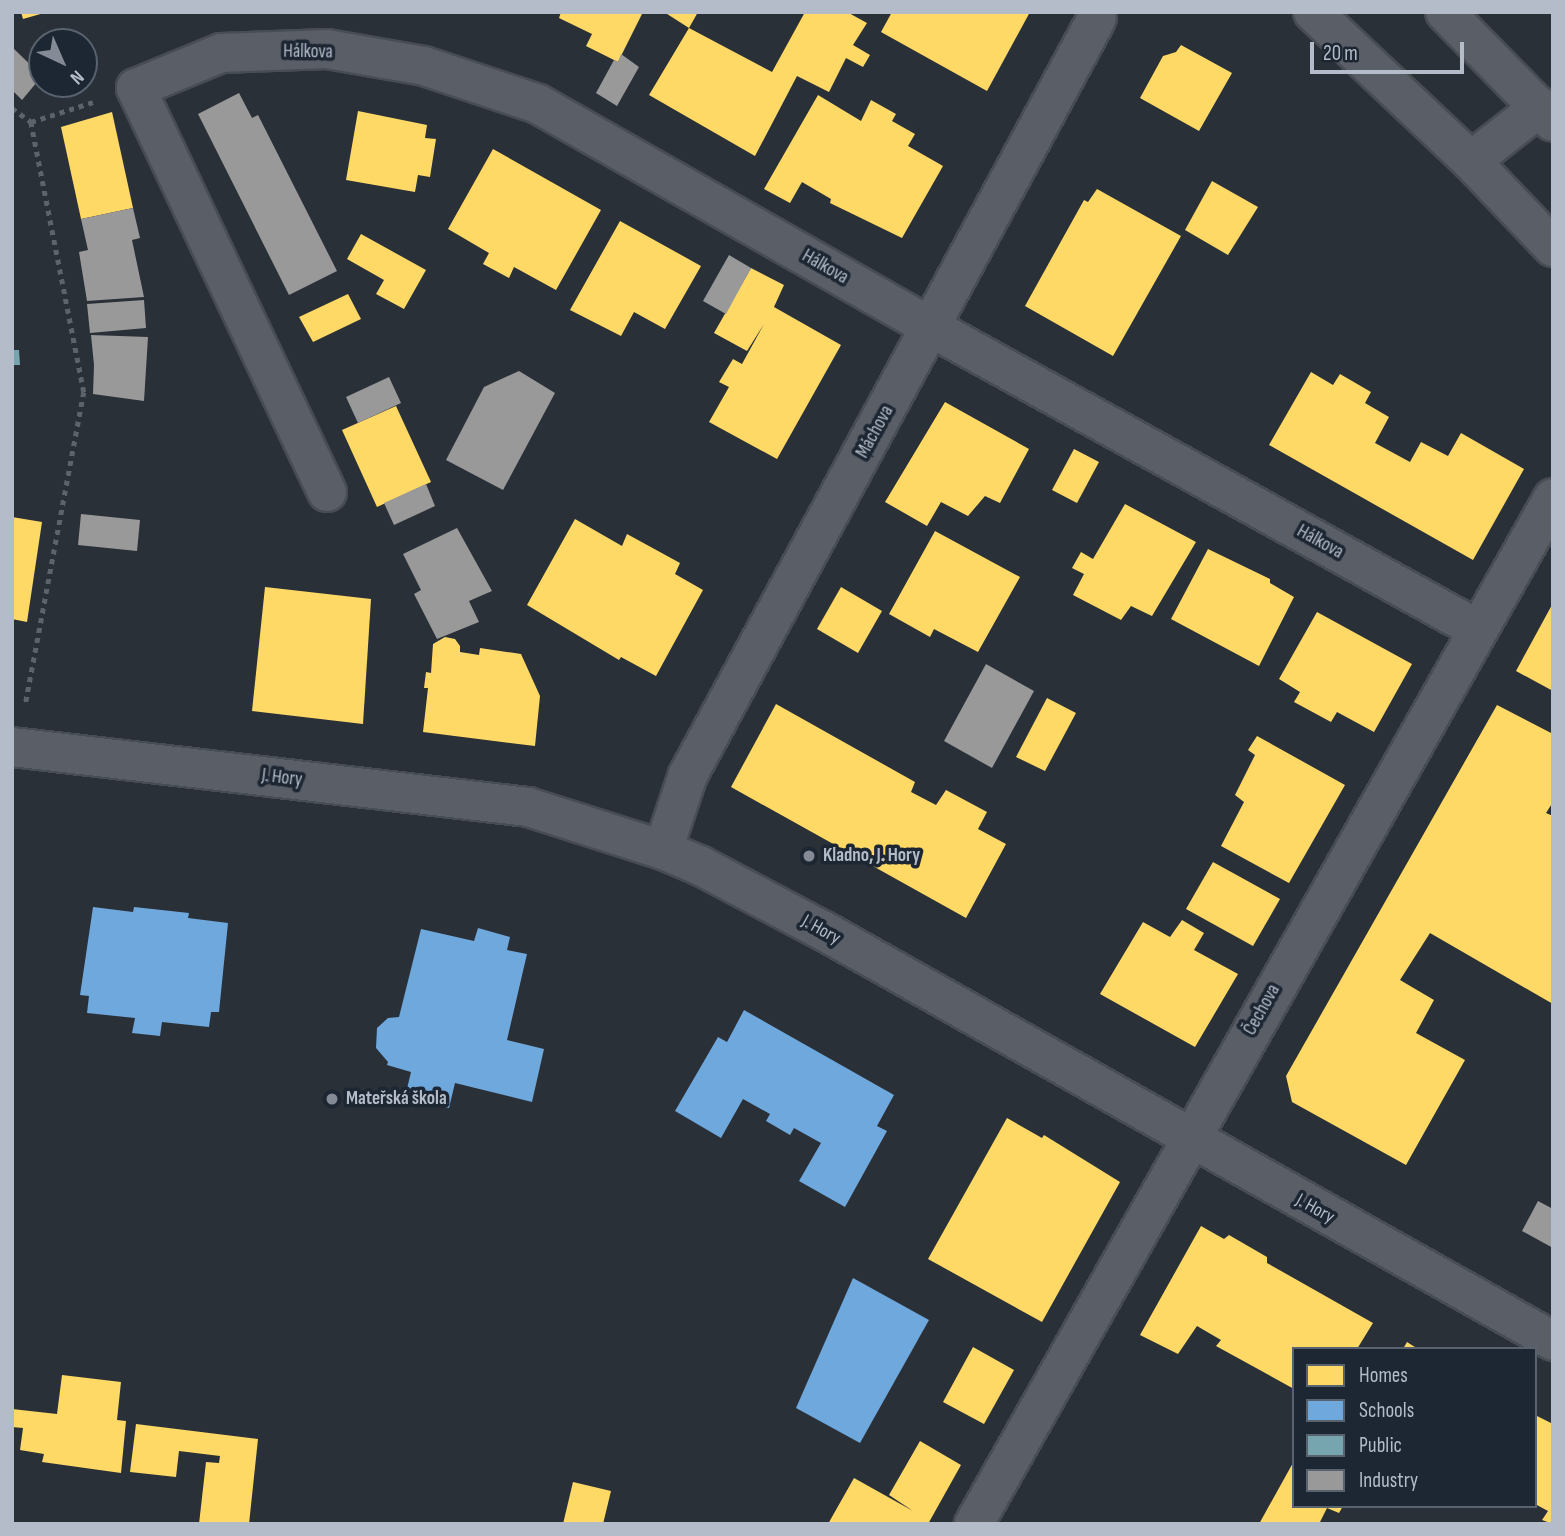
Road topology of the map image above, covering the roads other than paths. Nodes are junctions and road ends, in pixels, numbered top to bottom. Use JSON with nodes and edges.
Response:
{"nodes":[{"id":1,"x":1313,"y":12,"type":"edge"},
{"id":2,"x":1445,"y":12,"type":"edge"},
{"id":3,"x":1097,"y":18,"type":"dead end"},
{"id":4,"x":1546,"y":115,"type":"edge"},
{"id":5,"x":1471,"y":161,"type":"junction"},
{"id":6,"x":1553,"y":247,"type":"edge"},
{"id":7,"x":932,"y":328,"type":"junction"},
{"id":8,"x":327,"y":492,"type":"dead end"},
{"id":9,"x":1553,"y":498,"type":"edge"},
{"id":10,"x":1477,"y":629,"type":"junction"},
{"id":11,"x":15,"y":747,"type":"edge"},
{"id":12,"x":663,"y":850,"type":"junction"},
{"id":13,"x":1189,"y":1138,"type":"junction"},
{"id":14,"x":1553,"y":1341,"type":"edge"},
{"id":15,"x":974,"y":1524,"type":"edge"}],
"edges":[{"from":1,"to":5,"type":"street"},
{"from":2,"to":4,"type":"street"},
{"from":3,"to":7,"type":"street","name":"Máchova"},
{"from":4,"to":5,"type":"street"},
{"from":5,"to":6,"type":"street"},
{"from":7,"to":8,"type":"street","name":"Hálkova"},
{"from":7,"to":10,"type":"street","name":"Hálkova"},
{"from":7,"to":12,"type":"street","name":"Máchova"},
{"from":9,"to":10,"type":"street","name":"Čechova"},
{"from":10,"to":13,"type":"street","name":"Čechova"},
{"from":11,"to":12,"type":"street","name":"J. Hory"},
{"from":12,"to":13,"type":"street","name":"J. Hory"},
{"from":13,"to":14,"type":"street","name":"J. Hory"},
{"from":13,"to":15,"type":"street","name":"Čechova"}]}
